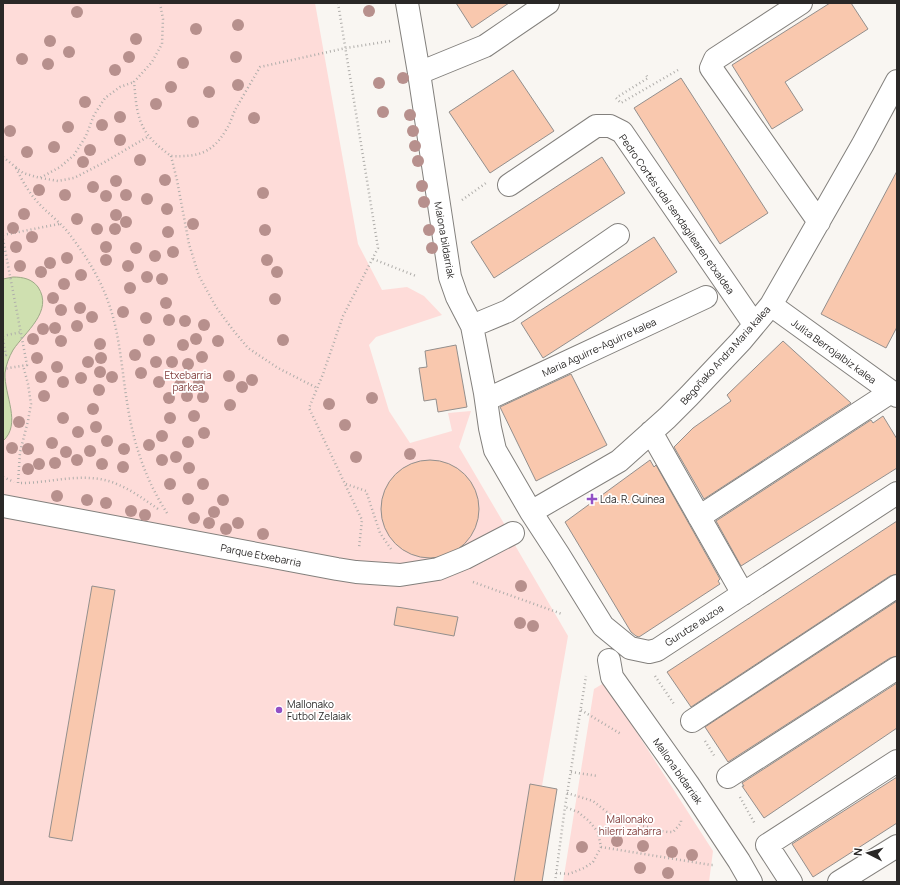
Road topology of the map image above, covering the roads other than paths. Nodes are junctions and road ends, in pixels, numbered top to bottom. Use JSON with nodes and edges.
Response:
{"nodes":[{"id":1,"x":407,"y":3,"type":"edge"},
{"id":2,"x":548,"y":3,"type":"edge"},
{"id":3,"x":801,"y":3,"type":"edge"},
{"id":4,"x":419,"y":73,"type":"junction"},
{"id":5,"x":897,"y":81,"type":"edge"},
{"id":6,"x":510,"y":185,"type":"dead end"},
{"id":7,"x":819,"y":222,"type":"junction"},
{"id":8,"x":618,"y":235,"type":"dead end"},
{"id":9,"x":706,"y":297,"type":"dead end"},
{"id":10,"x":771,"y":305,"type":"junction"},
{"id":11,"x":754,"y":324,"type":"junction"},
{"id":12,"x":472,"y":326,"type":"junction"},
{"id":13,"x":894,"y":394,"type":"edge"},
{"id":14,"x":492,"y":397,"type":"dead end"},
{"id":15,"x":651,"y":432,"type":"junction"},
{"id":16,"x":897,"y":493,"type":"edge"},
{"id":17,"x":3,"y":506,"type":"edge"},
{"id":18,"x":531,"y":512,"type":"junction"},
{"id":19,"x":699,"y":517,"type":"junction"},
{"id":20,"x":513,"y":533,"type":"dead end"},
{"id":21,"x":897,"y":586,"type":"edge"},
{"id":22,"x":743,"y":594,"type":"junction"},
{"id":23,"x":609,"y":660,"type":"dead end"},
{"id":24,"x":897,"y":668,"type":"edge"},
{"id":25,"x":692,"y":721,"type":"road end"},
{"id":26,"x":897,"y":761,"type":"edge"},
{"id":27,"x":728,"y":777,"type":"road end"},
{"id":28,"x":897,"y":846,"type":"edge"},
{"id":29,"x":750,"y":882,"type":"edge"},
{"id":30,"x":791,"y":882,"type":"edge"},
{"id":31,"x":839,"y":882,"type":"edge"}],
"edges":[{"from":1,"to":4,"type":"street","name":"Maiona bildarriak"},
{"from":2,"to":4,"type":"street"},
{"from":3,"to":7,"type":"street"},
{"from":4,"to":12,"type":"street","name":"Maiona bildarriak"},
{"from":5,"to":7,"type":"street","name":"Begoñako Andra Maria kalea"},
{"from":6,"to":11,"type":"street","name":"Pedro Cortés udal sendagilearen etxaldea"},
{"from":7,"to":10,"type":"street","name":"Begoñako Andra Maria kalea"},
{"from":8,"to":12,"type":"street"},
{"from":9,"to":14,"type":"street","name":"Maria Aguirre-Aguirre kalea"},
{"from":10,"to":11,"type":"street","name":"Begoñako Andra Maria kalea"},
{"from":10,"to":13,"type":"street","name":"Julita Berrojalbiz kalea"},
{"from":11,"to":15,"type":"street","name":"Begoñako Andra Maria kalea"},
{"from":12,"to":18,"type":"street","name":"Maiona bildarriak"},
{"from":13,"to":19,"type":"street"},
{"from":15,"to":18,"type":"street","name":"Begoñako Andra Maria kalea"},
{"from":15,"to":19,"type":"street"},
{"from":16,"to":22,"type":"street","name":"Gurutze auzoa"},
{"from":17,"to":20,"type":"street","name":"Parque Etxebarria"},
{"from":18,"to":22,"type":"street","name":"Gurutze auzoa"},
{"from":19,"to":22,"type":"street"},
{"from":21,"to":25,"type":"street"},
{"from":23,"to":29,"type":"street","name":"Mallona bidarriak"},
{"from":24,"to":27,"type":"street"},
{"from":26,"to":30,"type":"street"},
{"from":28,"to":31,"type":"street"}]}
